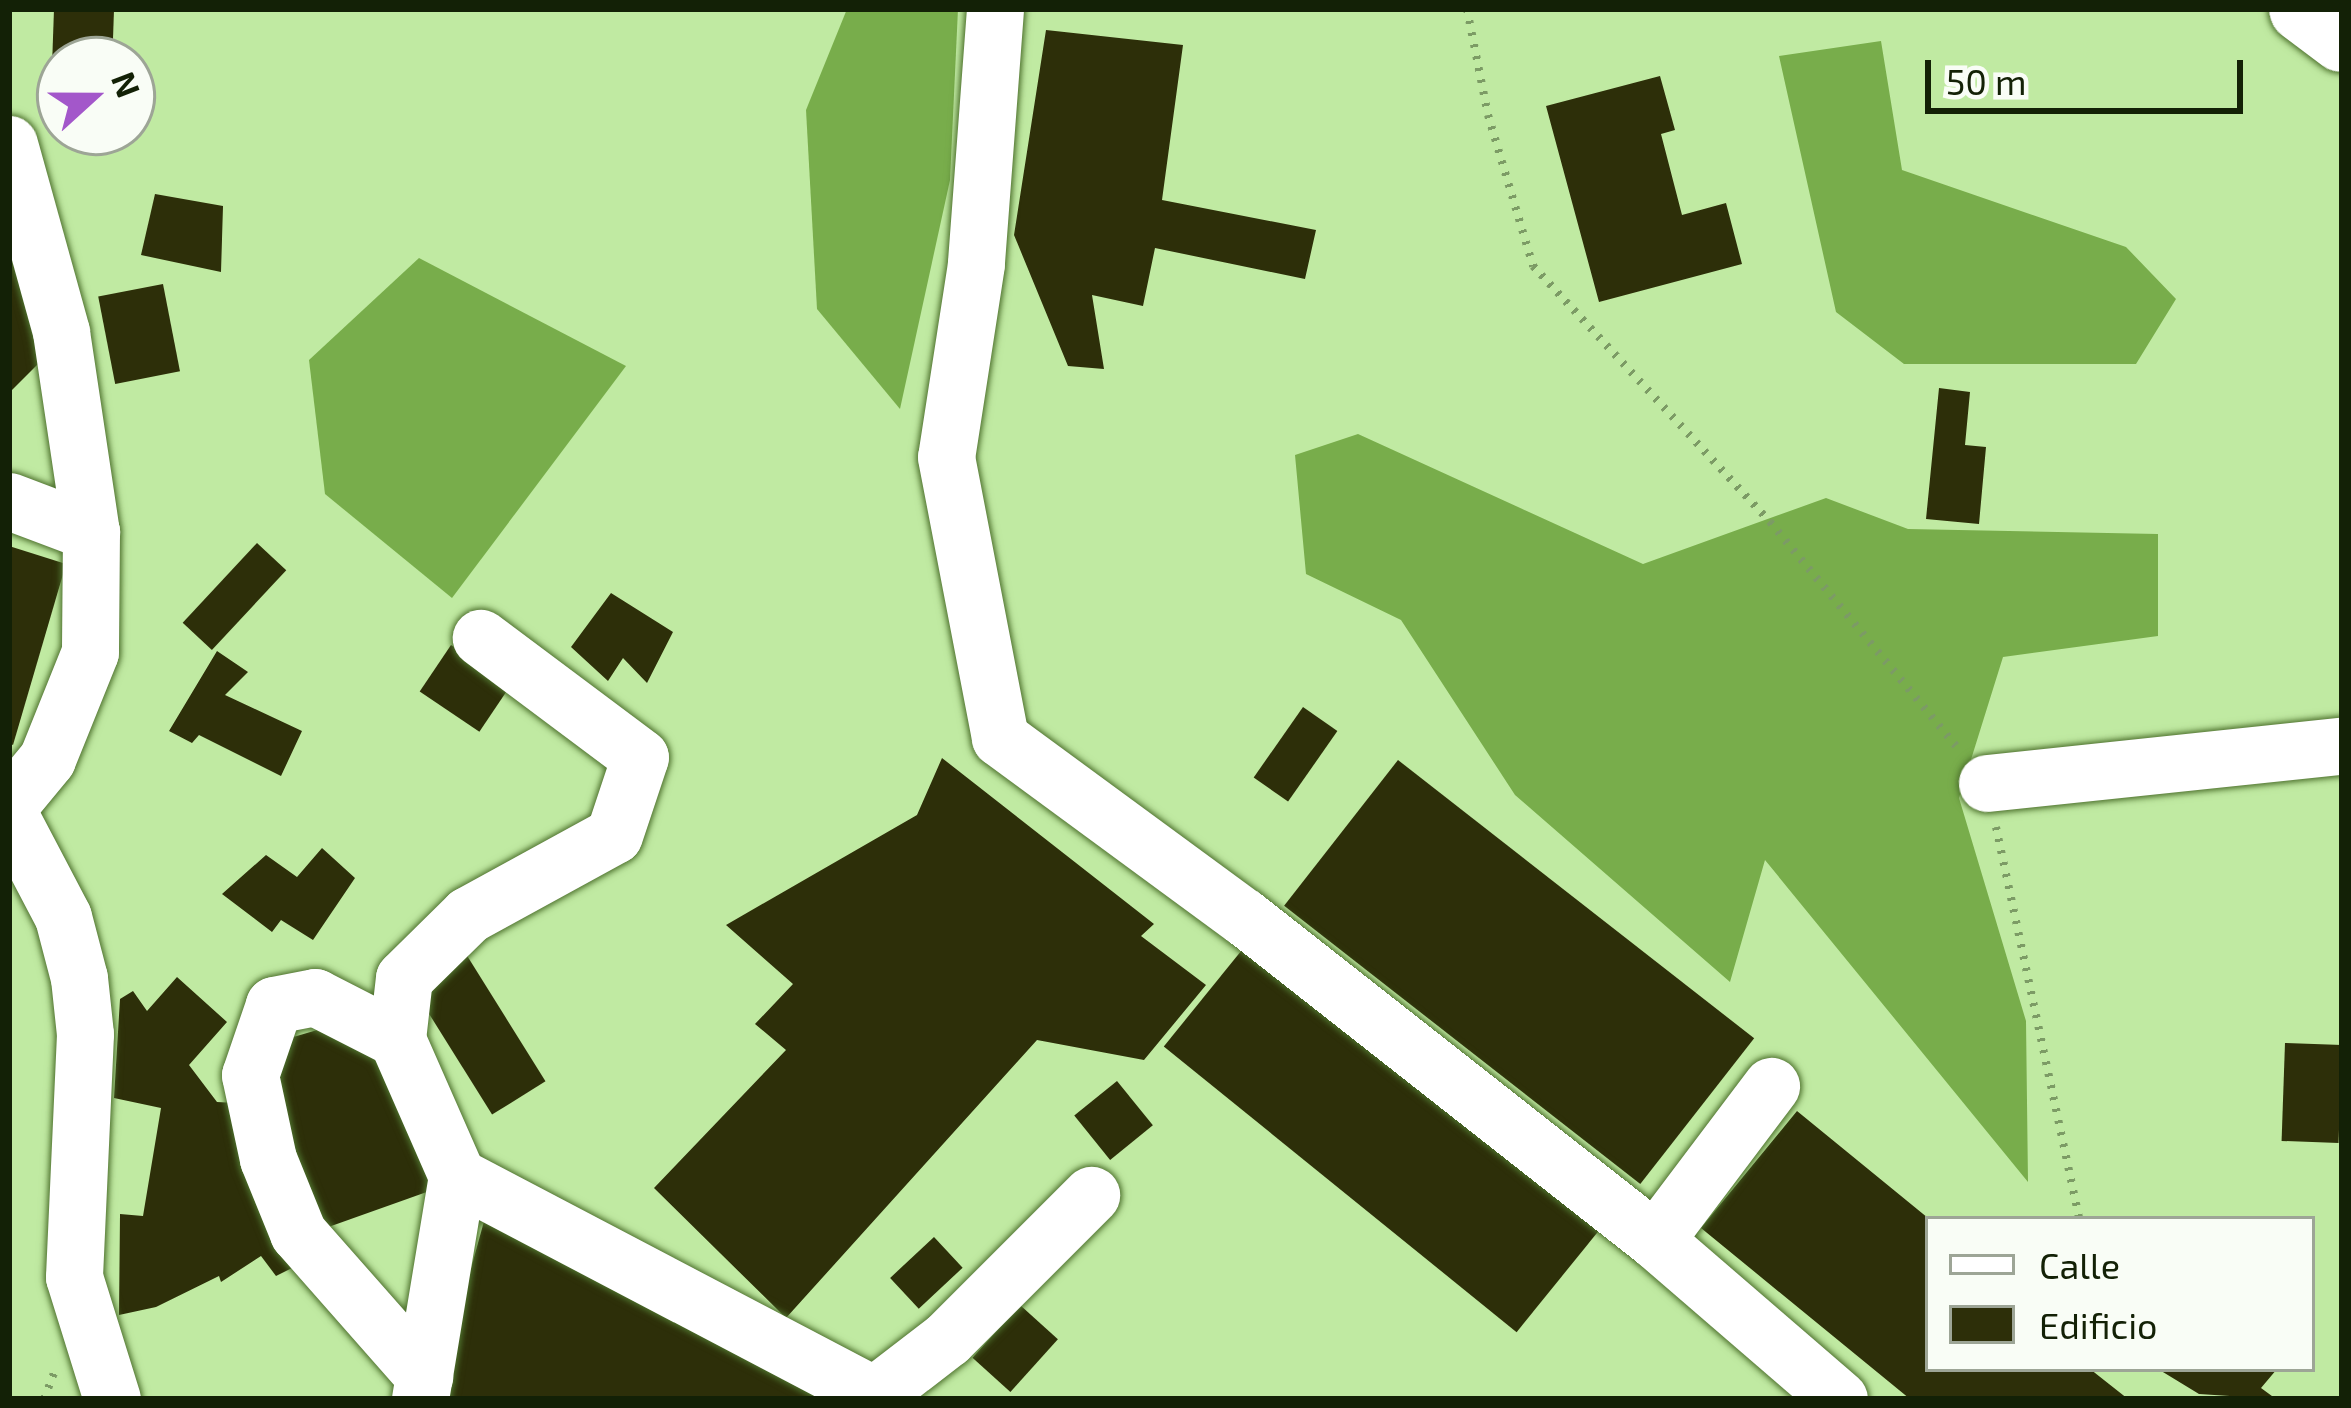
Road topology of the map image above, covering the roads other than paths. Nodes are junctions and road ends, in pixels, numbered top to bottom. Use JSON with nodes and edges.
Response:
{"nodes":[{"id":1,"x":995,"y":9,"type":"edge"},
{"id":2,"x":2302,"y":9,"type":"edge"},
{"id":3,"x":2342,"y":38,"type":"edge"},
{"id":4,"x":9,"y":144,"type":"edge"},
{"id":5,"x":9,"y":501,"type":"edge"},
{"id":6,"x":91,"y":532,"type":"junction"},
{"id":7,"x":481,"y":638,"type":"dead end"},
{"id":8,"x":2342,"y":746,"type":"edge"},
{"id":9,"x":1987,"y":783,"type":"road end"},
{"id":10,"x":9,"y":805,"type":"edge"},
{"id":11,"x":9,"y":814,"type":"edge"},
{"id":12,"x":397,"y":1039,"type":"junction"},
{"id":13,"x":1771,"y":1086,"type":"dead end"},
{"id":14,"x":457,"y":1176,"type":"junction"},
{"id":15,"x":1091,"y":1195,"type":"dead end"},
{"id":16,"x":1655,"y":1240,"type":"junction"},
{"id":17,"x":422,"y":1387,"type":"edge"},
{"id":18,"x":112,"y":1399,"type":"edge"},
{"id":19,"x":1840,"y":1399,"type":"edge"}],
"edges":[{"from":1,"to":16,"type":"street"},
{"from":2,"to":3,"type":"highway"},
{"from":4,"to":6,"type":"street"},
{"from":5,"to":6,"type":"street"},
{"from":6,"to":10,"type":"street"},
{"from":7,"to":12,"type":"street"},
{"from":8,"to":9,"type":"street"},
{"from":11,"to":18,"type":"street"},
{"from":12,"to":14,"type":"street"},
{"from":12,"to":17,"type":"street"},
{"from":13,"to":16,"type":"street"},
{"from":14,"to":15,"type":"street"},
{"from":14,"to":17,"type":"street"},
{"from":16,"to":19,"type":"street"}]}
